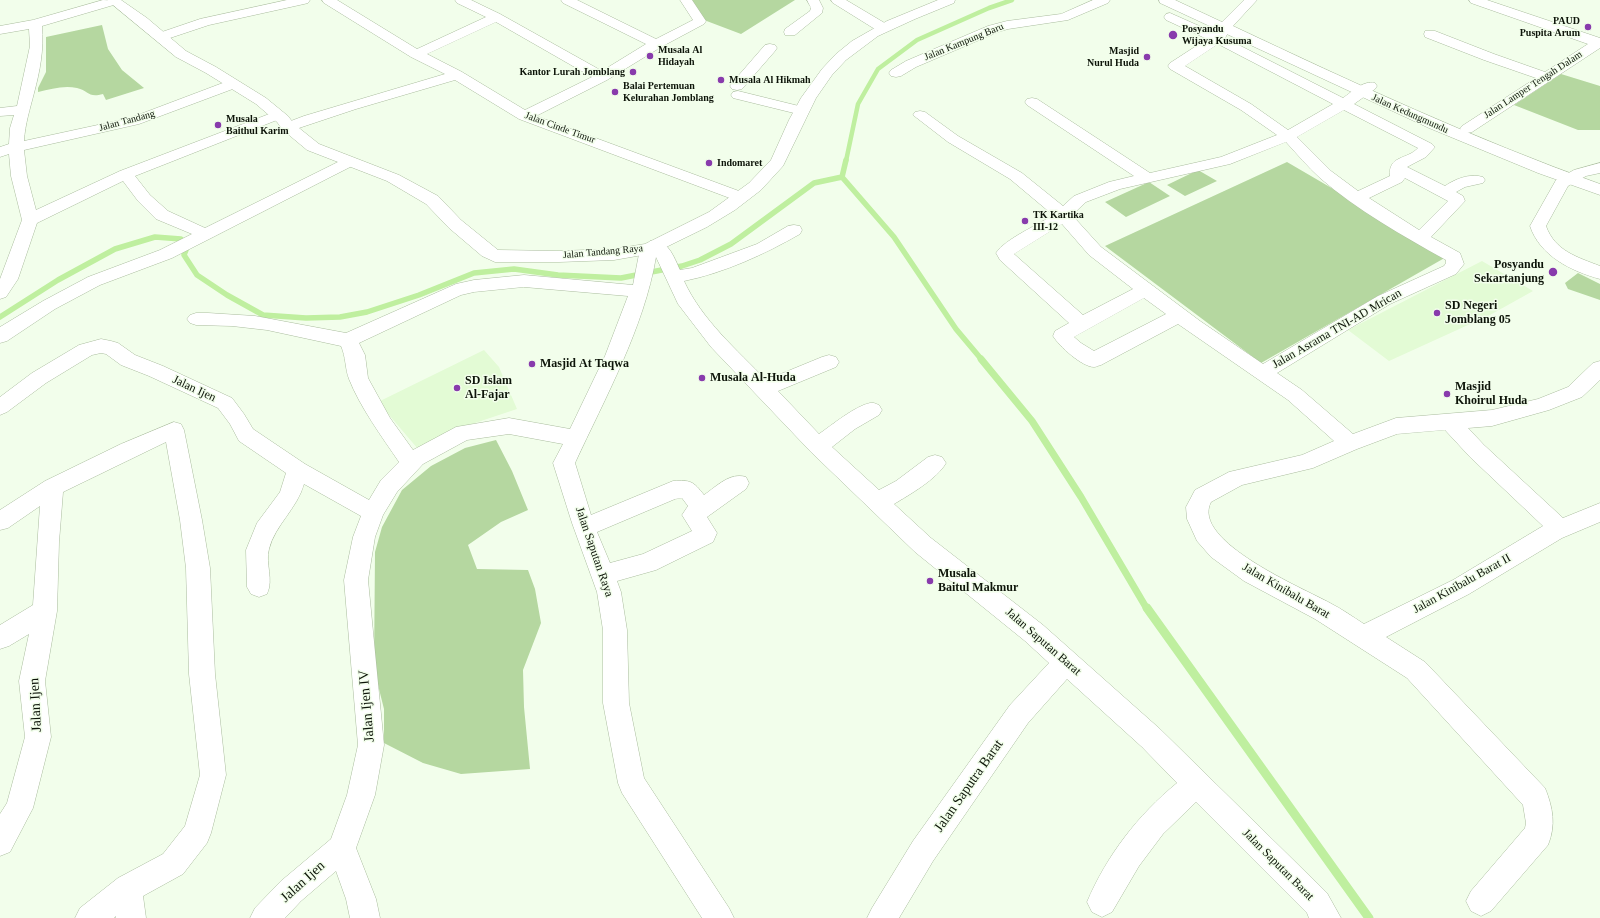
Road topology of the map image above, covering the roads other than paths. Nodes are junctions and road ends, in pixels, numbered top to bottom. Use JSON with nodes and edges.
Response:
{"nodes":[{"id":1,"x":304,"y":0,"type":"edge"},
{"id":2,"x":328,"y":0,"type":"edge"},
{"id":3,"x":461,"y":0,"type":"edge"},
{"id":4,"x":568,"y":0,"type":"edge"},
{"id":5,"x":686,"y":0,"type":"edge"},
{"id":6,"x":813,"y":0,"type":"edge"},
{"id":7,"x":837,"y":0,"type":"edge"},
{"id":8,"x":949,"y":0,"type":"edge"},
{"id":9,"x":1104,"y":0,"type":"edge"},
{"id":10,"x":1165,"y":0,"type":"edge"},
{"id":11,"x":1185,"y":0,"type":"edge"},
{"id":12,"x":1251,"y":0,"type":"edge"},
{"id":13,"x":1475,"y":0,"type":"edge"},
{"id":14,"x":113,"y":1,"type":"edge"},
{"id":15,"x":496,"y":17,"type":"junction"},
{"id":16,"x":1170,"y":17,"type":"dead end"},
{"id":17,"x":35,"y":24,"type":"junction"},
{"id":18,"x":883,"y":28,"type":"junction"},
{"id":19,"x":1224,"y":29,"type":"junction"},
{"id":20,"x":0,"y":30,"type":"edge"},
{"id":21,"x":790,"y":32,"type":"dead end"},
{"id":22,"x":1430,"y":34,"type":"dead end"},
{"id":23,"x":161,"y":37,"type":"junction"},
{"id":24,"x":1599,"y":42,"type":"edge"},
{"id":25,"x":656,"y":44,"type":"junction"},
{"id":26,"x":770,"y":48,"type":"dead end"},
{"id":27,"x":416,"y":54,"type":"junction"},
{"id":28,"x":896,"y":73,"type":"dead end"},
{"id":29,"x":458,"y":75,"type":"junction"},
{"id":30,"x":1545,"y":76,"type":"junction"},
{"id":31,"x":602,"y":77,"type":"junction"},
{"id":32,"x":234,"y":84,"type":"junction"},
{"id":33,"x":1365,"y":89,"type":"junction"},
{"id":34,"x":1032,"y":102,"type":"dead end"},
{"id":35,"x":1342,"y":105,"type":"junction"},
{"id":36,"x":23,"y":109,"type":"junction"},
{"id":37,"x":802,"y":111,"type":"junction"},
{"id":38,"x":0,"y":112,"type":"edge"},
{"id":39,"x":920,"y":115,"type":"dead end"},
{"id":40,"x":524,"y":116,"type":"junction"},
{"id":41,"x":282,"y":121,"type":"junction"},
{"id":42,"x":1466,"y":129,"type":"junction"},
{"id":43,"x":1288,"y":136,"type":"junction"},
{"id":44,"x":16,"y":147,"type":"junction"},
{"id":45,"x":0,"y":152,"type":"edge"},
{"id":46,"x":349,"y":162,"type":"junction"},
{"id":47,"x":1398,"y":168,"type":"junction"},
{"id":48,"x":1600,"y":168,"type":"edge"},
{"id":49,"x":126,"y":174,"type":"junction"},
{"id":50,"x":1574,"y":176,"type":"junction"},
{"id":51,"x":1147,"y":178,"type":"junction"},
{"id":52,"x":1477,"y":180,"type":"dead end"},
{"id":53,"x":1600,"y":180,"type":"edge"},
{"id":54,"x":1600,"y":190,"type":"edge"},
{"id":55,"x":1445,"y":192,"type":"junction"},
{"id":56,"x":741,"y":197,"type":"junction"},
{"id":57,"x":1357,"y":198,"type":"junction"},
{"id":58,"x":1063,"y":215,"type":"junction"},
{"id":59,"x":30,"y":220,"type":"junction"},
{"id":60,"x":794,"y":230,"type":"dead end"},
{"id":61,"x":200,"y":237,"type":"junction"},
{"id":62,"x":1420,"y":238,"type":"junction"},
{"id":63,"x":653,"y":266,"type":"junction"},
{"id":64,"x":1600,"y":273,"type":"edge"},
{"id":65,"x":1146,"y":290,"type":"junction"},
{"id":66,"x":0,"y":292,"type":"edge"},
{"id":67,"x":1178,"y":314,"type":"junction"},
{"id":68,"x":196,"y":319,"type":"dead end"},
{"id":69,"x":1081,"y":324,"type":"junction"},
{"id":70,"x":0,"y":336,"type":"edge"},
{"id":71,"x":348,"y":340,"type":"junction"},
{"id":72,"x":829,"y":362,"type":"dead end"},
{"id":73,"x":1600,"y":368,"type":"edge"},
{"id":74,"x":1262,"y":372,"type":"junction"},
{"id":75,"x":764,"y":389,"type":"junction"},
{"id":76,"x":0,"y":407,"type":"edge"},
{"id":77,"x":872,"y":410,"type":"dead end"},
{"id":78,"x":1450,"y":422,"type":"junction"},
{"id":79,"x":576,"y":438,"type":"junction"},
{"id":80,"x":1350,"y":443,"type":"junction"},
{"id":81,"x":818,"y":446,"type":"junction"},
{"id":82,"x":412,"y":463,"type":"junction"},
{"id":83,"x":934,"y":463,"type":"dead end"},
{"id":84,"x":298,"y":470,"type":"junction"},
{"id":85,"x":738,"y":483,"type":"dead end"},
{"id":86,"x":53,"y":487,"type":"junction"},
{"id":87,"x":878,"y":502,"type":"junction"},
{"id":88,"x":704,"y":507,"type":"junction"},
{"id":89,"x":373,"y":512,"type":"junction"},
{"id":90,"x":1600,"y":512,"type":"edge"},
{"id":91,"x":0,"y":521,"type":"edge"},
{"id":92,"x":585,"y":527,"type":"junction"},
{"id":93,"x":1560,"y":529,"type":"junction"},
{"id":94,"x":603,"y":575,"type":"junction"},
{"id":95,"x":259,"y":587,"type":"dead end"},
{"id":96,"x":45,"y":611,"type":"junction"},
{"id":97,"x":1362,"y":637,"type":"junction"},
{"id":98,"x":0,"y":638,"type":"edge"},
{"id":99,"x":1066,"y":662,"type":"junction"},
{"id":100,"x":1197,"y":784,"type":"junction"},
{"id":101,"x":9,"y":809,"type":"edge"},
{"id":102,"x":0,"y":842,"type":"edge"},
{"id":103,"x":342,"y":848,"type":"junction"},
{"id":104,"x":128,"y":888,"type":"junction"},
{"id":105,"x":1481,"y":901,"type":"dead end"},
{"id":106,"x":1102,"y":902,"type":"dead end"},
{"id":107,"x":1321,"y":911,"type":"edge"},
{"id":108,"x":90,"y":918,"type":"edge"},
{"id":109,"x":131,"y":918,"type":"edge"},
{"id":110,"x":265,"y":918,"type":"edge"},
{"id":111,"x":365,"y":918,"type":"edge"},
{"id":112,"x":719,"y":918,"type":"edge"},
{"id":113,"x":882,"y":918,"type":"edge"}],
"edges":[{"from":1,"to":23,"type":"street"},
{"from":2,"to":27,"type":"street","name":"Jalan Cinde Timur"},
{"from":3,"to":15,"type":"street"},
{"from":4,"to":25,"type":"street"},
{"from":5,"to":25,"type":"street"},
{"from":6,"to":21,"type":"street"},
{"from":7,"to":18,"type":"street"},
{"from":8,"to":18,"type":"street","name":"Jalan Tandang Raya"},
{"from":9,"to":28,"type":"street","name":"Jalan Kampung Baru"},
{"from":10,"to":19,"type":"street"},
{"from":11,"to":19,"type":"street"},
{"from":12,"to":19,"type":"street"},
{"from":13,"to":24,"type":"street"},
{"from":14,"to":17,"type":"street"},
{"from":14,"to":23,"type":"street","name":"Jalan Tandang Raya"},
{"from":15,"to":27,"type":"street"},
{"from":15,"to":31,"type":"street"},
{"from":16,"to":19,"type":"street"},
{"from":17,"to":20,"type":"street"},
{"from":17,"to":36,"type":"street"},
{"from":18,"to":37,"type":"street","name":"Jalan Tandang Raya"},
{"from":19,"to":33,"type":"street","name":"Jalan Kedungmundu"},
{"from":19,"to":35,"type":"street"},
{"from":19,"to":43,"type":"street","name":"Jalan Asrama TNI-AD Mrican"},
{"from":22,"to":30,"type":"street"},
{"from":23,"to":32,"type":"street","name":"Jalan Tandang Raya"},
{"from":24,"to":30,"type":"street","name":"Jalan Lamper Tengah Dalam"},
{"from":25,"to":31,"type":"street"},
{"from":26,"to":37,"type":"street"},
{"from":27,"to":29,"type":"street","name":"Jalan Cinde Timur"},
{"from":29,"to":40,"type":"street","name":"Jalan Cinde Timur"},
{"from":29,"to":41,"type":"street"},
{"from":30,"to":42,"type":"street","name":"Jalan Lamper Tengah Dalam"},
{"from":31,"to":40,"type":"street"},
{"from":32,"to":41,"type":"street","name":"Jalan Tandang Raya"},
{"from":32,"to":44,"type":"street","name":"Jalan Tandang"},
{"from":33,"to":35,"type":"street"},
{"from":33,"to":42,"type":"street","name":"Jalan Kedungmundu"},
{"from":33,"to":50,"type":"street","name":"Jalan Kedungmundu"},
{"from":34,"to":51,"type":"street"},
{"from":35,"to":43,"type":"street"},
{"from":35,"to":47,"type":"street"},
{"from":36,"to":38,"type":"street"},
{"from":36,"to":44,"type":"street"},
{"from":37,"to":56,"type":"street","name":"Jalan Tandang Raya"},
{"from":39,"to":58,"type":"street","name":"Jalan Asrama TNI-AD Mrican"},
{"from":40,"to":56,"type":"street","name":"Jalan Cinde Timur"},
{"from":41,"to":46,"type":"street","name":"Jalan Tandang Raya"},
{"from":41,"to":49,"type":"street"},
{"from":42,"to":50,"type":"street","name":"Jalan Kedungmundu"},
{"from":43,"to":51,"type":"street"},
{"from":43,"to":57,"type":"street","name":"Jalan Asrama TNI-AD Mrican"},
{"from":44,"to":45,"type":"street","name":"Jalan Tandang"},
{"from":44,"to":59,"type":"street"},
{"from":46,"to":61,"type":"street"},
{"from":46,"to":63,"type":"street","name":"Jalan Tandang Raya"},
{"from":47,"to":55,"type":"street"},
{"from":47,"to":57,"type":"street"},
{"from":48,"to":50,"type":"street"},
{"from":49,"to":59,"type":"street"},
{"from":49,"to":61,"type":"street"},
{"from":50,"to":53,"type":"street","name":"Jalan Kedungmundu"},
{"from":50,"to":54,"type":"street","name":"Jalan Kedungmundu"},
{"from":50,"to":64,"type":"street"},
{"from":51,"to":58,"type":"street"},
{"from":52,"to":55,"type":"street"},
{"from":55,"to":62,"type":"street"},
{"from":56,"to":63,"type":"street","name":"Jalan Tandang Raya"},
{"from":57,"to":62,"type":"street","name":"Jalan Asrama TNI-AD Mrican"},
{"from":58,"to":65,"type":"street","name":"Jalan Asrama TNI-AD Mrican"},
{"from":58,"to":69,"type":"street"},
{"from":59,"to":66,"type":"street"},
{"from":60,"to":63,"type":"street"},
{"from":61,"to":70,"type":"street"},
{"from":62,"to":74,"type":"street","name":"Jalan Asrama TNI-AD Mrican"},
{"from":63,"to":71,"type":"street"},
{"from":63,"to":75,"type":"street","name":"Jalan Saputan Barat"},
{"from":63,"to":79,"type":"street","name":"Jalan Saputan Raya"},
{"from":65,"to":67,"type":"street","name":"Jalan Asrama TNI-AD Mrican"},
{"from":65,"to":69,"type":"street"},
{"from":67,"to":69,"type":"street"},
{"from":67,"to":74,"type":"street","name":"Jalan Asrama TNI-AD Mrican"},
{"from":68,"to":71,"type":"street"},
{"from":71,"to":82,"type":"street"},
{"from":72,"to":75,"type":"street"},
{"from":73,"to":78,"type":"street","name":"Jalan Kinibalu Barat"},
{"from":74,"to":80,"type":"street"},
{"from":75,"to":81,"type":"street","name":"Jalan Saputan Barat"},
{"from":76,"to":84,"type":"street","name":"Jalan Ijen"},
{"from":77,"to":81,"type":"street"},
{"from":78,"to":80,"type":"street","name":"Jalan Kinibalu Barat"},
{"from":78,"to":93,"type":"street"},
{"from":79,"to":82,"type":"street","name":"Jalan Ijen IV"},
{"from":79,"to":92,"type":"street","name":"Jalan Saputan Raya"},
{"from":80,"to":97,"type":"street","name":"Jalan Kinibalu Barat"},
{"from":81,"to":87,"type":"street","name":"Jalan Saputan Barat"},
{"from":82,"to":89,"type":"street","name":"Jalan Ijen IV"},
{"from":83,"to":87,"type":"street"},
{"from":84,"to":89,"type":"street","name":"Jalan Ijen"},
{"from":84,"to":95,"type":"street"},
{"from":85,"to":88,"type":"street"},
{"from":86,"to":91,"type":"street"},
{"from":86,"to":96,"type":"street","name":"Jalan Ijen"},
{"from":86,"to":104,"type":"street"},
{"from":87,"to":99,"type":"street","name":"Jalan Saputan Barat"},
{"from":88,"to":92,"type":"street"},
{"from":88,"to":94,"type":"street"},
{"from":89,"to":103,"type":"street","name":"Jalan Ijen IV"},
{"from":90,"to":93,"type":"street","name":"Jalan Kinibalu Barat II"},
{"from":92,"to":94,"type":"street","name":"Jalan Saputan Raya"},
{"from":93,"to":97,"type":"street","name":"Jalan Kinibalu Barat II"},
{"from":94,"to":112,"type":"street","name":"Jalan Saputan Raya"},
{"from":96,"to":98,"type":"street"},
{"from":96,"to":101,"type":"street","name":"Jalan Ijen"},
{"from":97,"to":105,"type":"street","name":"Jalan Kinibalu Barat"},
{"from":99,"to":100,"type":"street","name":"Jalan Saputan Barat"},
{"from":99,"to":113,"type":"street","name":"Jalan Saputra Barat"},
{"from":100,"to":106,"type":"street"},
{"from":100,"to":107,"type":"street","name":"Jalan Saputan Barat"},
{"from":101,"to":102,"type":"street","name":"Jalan Ijen"},
{"from":103,"to":110,"type":"street","name":"Jalan Ijen"},
{"from":103,"to":111,"type":"street"},
{"from":104,"to":108,"type":"street"},
{"from":104,"to":109,"type":"street"}]}
